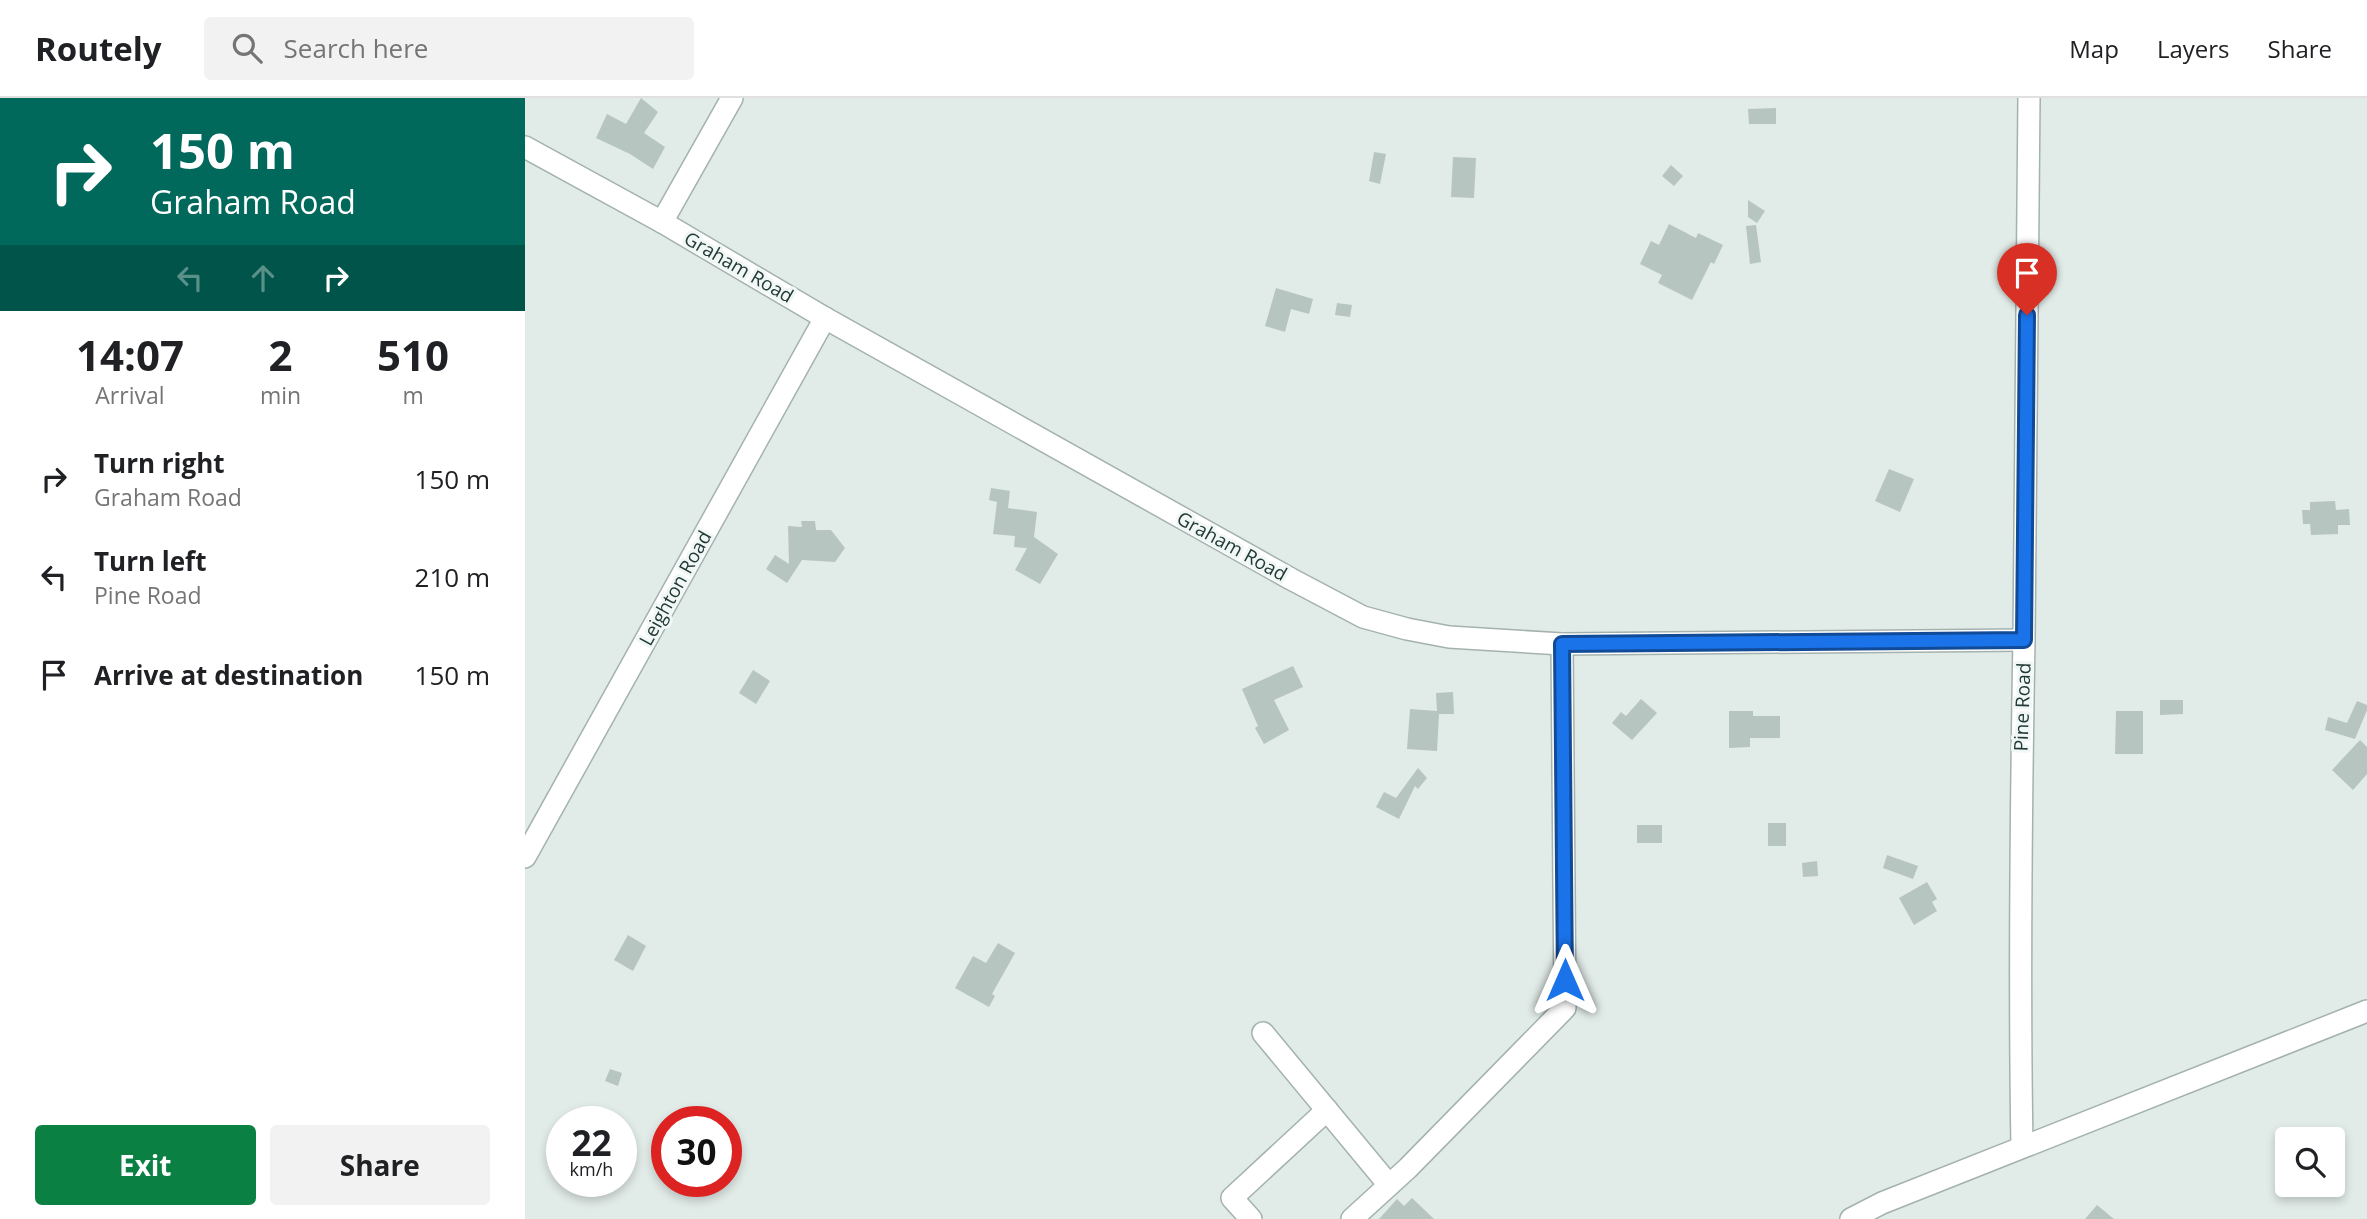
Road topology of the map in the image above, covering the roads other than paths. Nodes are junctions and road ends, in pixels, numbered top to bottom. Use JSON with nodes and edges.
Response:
{"nodes":[{"id":1,"x":732,"y":98,"type":"edge"},
{"id":2,"x":2029,"y":98,"type":"edge"},
{"id":3,"x":525,"y":147,"type":"edge"},
{"id":4,"x":663,"y":222,"type":"junction"},
{"id":5,"x":825,"y":318,"type":"junction"},
{"id":6,"x":2024,"y":640,"type":"junction"},
{"id":7,"x":1562,"y":644,"type":"junction"},
{"id":8,"x":525,"y":857,"type":"edge"},
{"id":9,"x":2367,"y":1011,"type":"edge"},
{"id":10,"x":1263,"y":1033,"type":"dead end"},
{"id":11,"x":1327,"y":1110,"type":"junction"},
{"id":12,"x":2022,"y":1147,"type":"junction"},
{"id":13,"x":1389,"y":1185,"type":"junction"},
{"id":14,"x":1251,"y":1219,"type":"edge"},
{"id":15,"x":1352,"y":1219,"type":"edge"},
{"id":16,"x":1851,"y":1219,"type":"edge"}],
"edges":[{"from":1,"to":4,"type":"street"},
{"from":2,"to":6,"type":"street","name":"Pine Road"},
{"from":3,"to":4,"type":"street","name":"Graham Road"},
{"from":4,"to":5,"type":"street","name":"Graham Road"},
{"from":5,"to":7,"type":"street","name":"Graham Road"},
{"from":5,"to":8,"type":"street","name":"Leighton Road"},
{"from":6,"to":7,"type":"street","name":"Graham Road"},
{"from":6,"to":12,"type":"street","name":"Pine Road"},
{"from":7,"to":13,"type":"street"},
{"from":9,"to":12,"type":"street"},
{"from":10,"to":11,"type":"street"},
{"from":11,"to":13,"type":"street"},
{"from":11,"to":14,"type":"street"},
{"from":12,"to":16,"type":"street"},
{"from":13,"to":15,"type":"street"}]}
